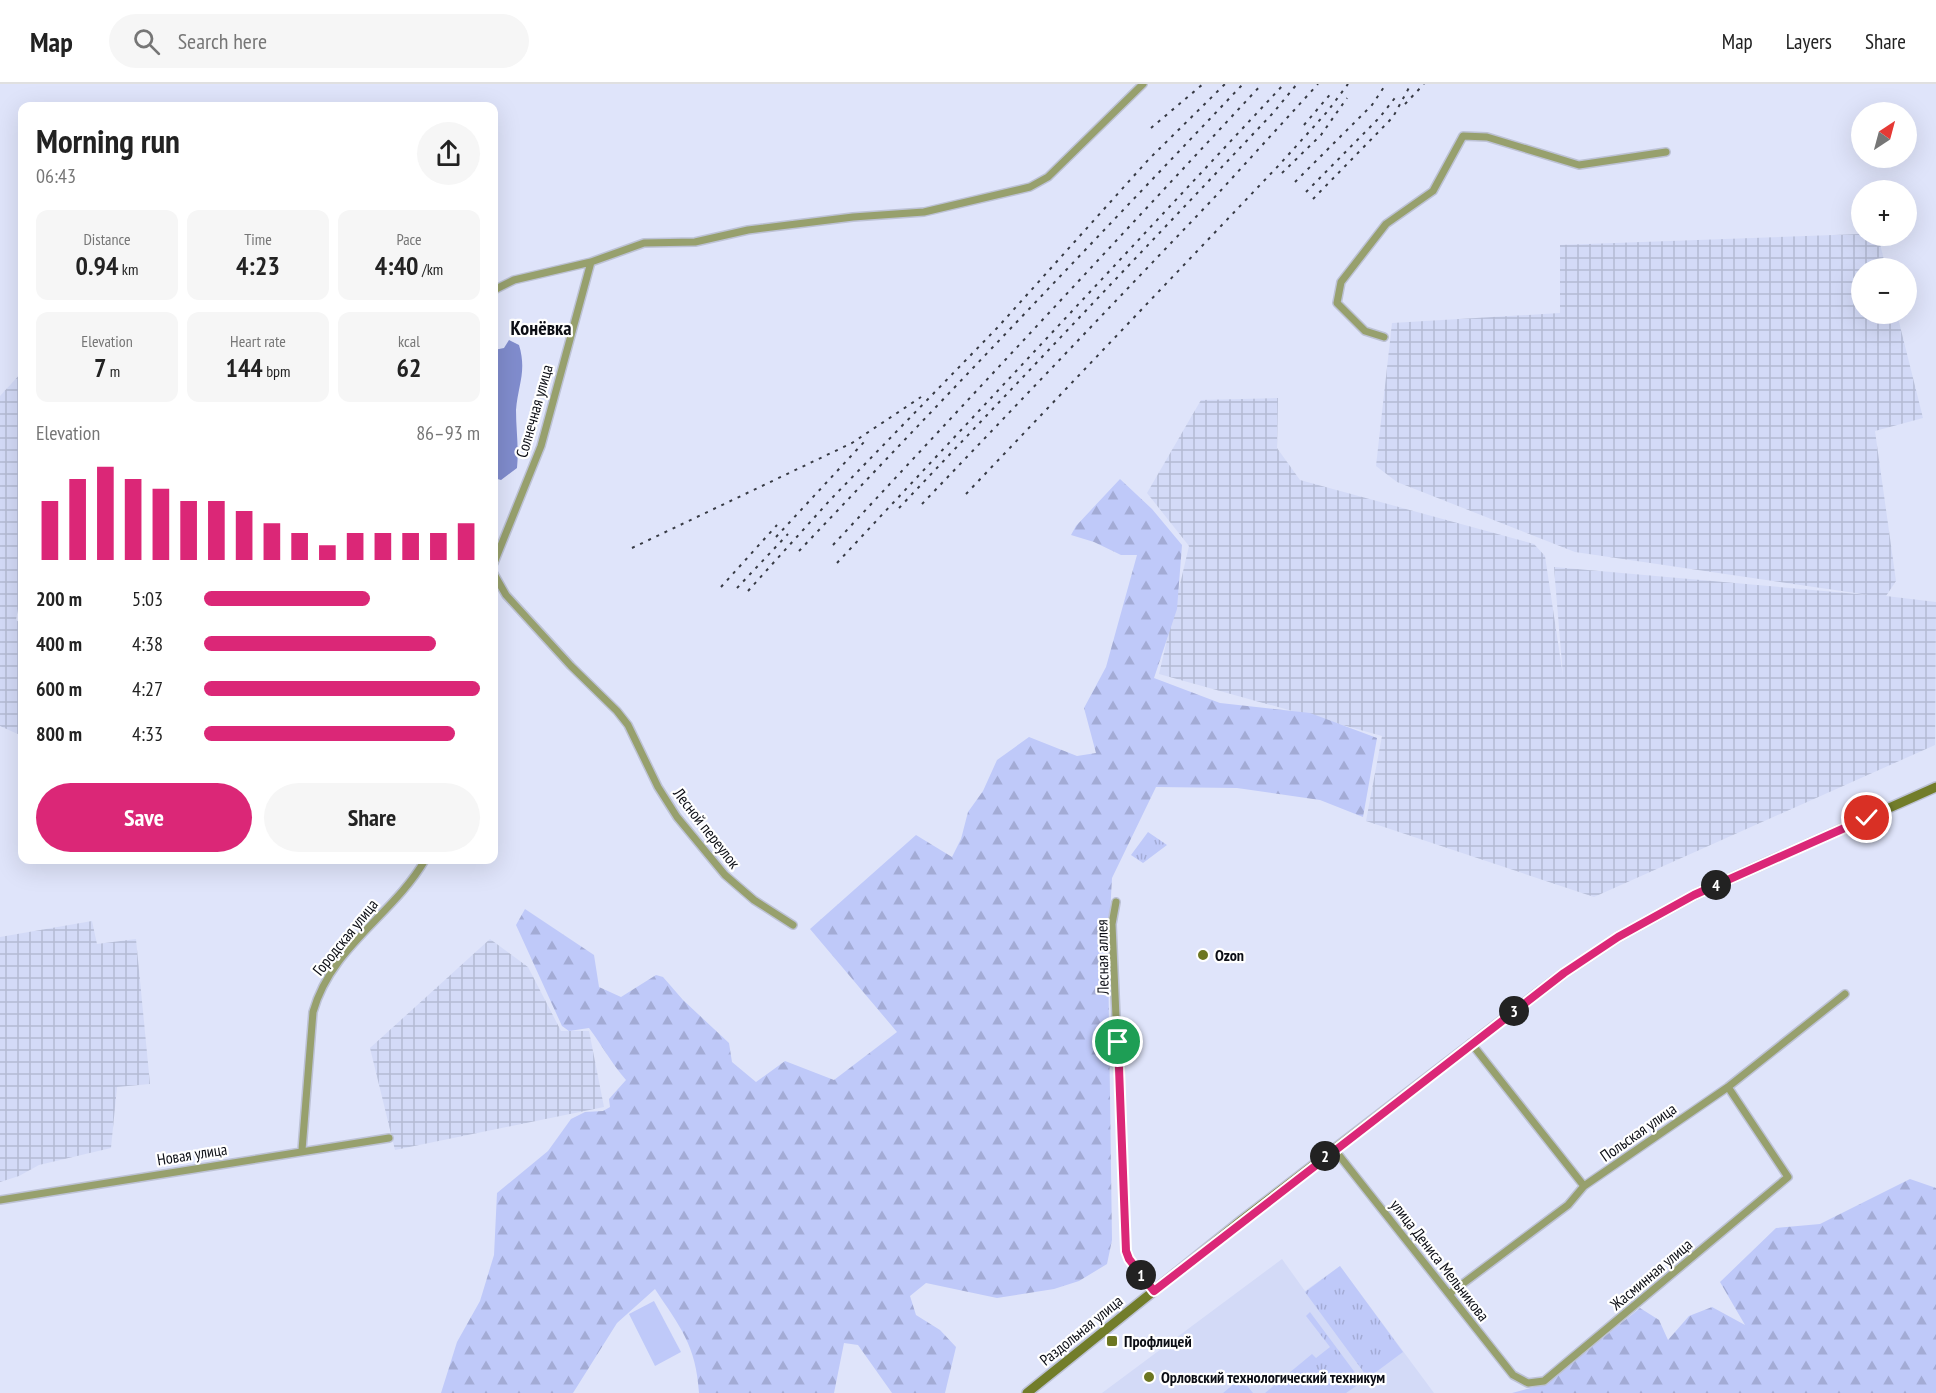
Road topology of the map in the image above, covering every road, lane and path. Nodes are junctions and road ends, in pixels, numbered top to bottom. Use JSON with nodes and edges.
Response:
{"nodes":[{"id":1,"x":1143,"y":84,"type":"edge"},
{"id":2,"x":1666,"y":152,"type":"dead end"},
{"id":3,"x":591,"y":262,"type":"junction"},
{"id":4,"x":498,"y":288,"type":"edge"},
{"id":5,"x":1384,"y":337,"type":"dead end"},
{"id":6,"x":498,"y":553,"type":"edge"},
{"id":7,"x":498,"y":581,"type":"edge"},
{"id":8,"x":1936,"y":787,"type":"edge"},
{"id":9,"x":422,"y":864,"type":"edge"},
{"id":10,"x":1116,"y":902,"type":"dead end"},
{"id":11,"x":793,"y":925,"type":"dead end"},
{"id":12,"x":1845,"y":994,"type":"dead end"},
{"id":13,"x":1471,"y":1043,"type":"junction"},
{"id":14,"x":1728,"y":1087,"type":"junction"},
{"id":15,"x":389,"y":1138,"type":"dead end"},
{"id":16,"x":1334,"y":1149,"type":"junction"},
{"id":17,"x":302,"y":1150,"type":"junction"},
{"id":18,"x":1584,"y":1186,"type":"junction"},
{"id":19,"x":0,"y":1200,"type":"edge"},
{"id":20,"x":1154,"y":1291,"type":"junction"},
{"id":21,"x":1449,"y":1294,"type":"junction"},
{"id":22,"x":1528,"y":1383,"type":"joint"},
{"id":23,"x":1027,"y":1393,"type":"edge"}],
"edges":[{"from":1,"to":3,"type":"street"},
{"from":2,"to":5,"type":"street"},
{"from":3,"to":4,"type":"street"},
{"from":3,"to":6,"type":"street","name":"Солнечная улица"},
{"from":7,"to":11,"type":"street","name":"Лесной переулок"},
{"from":8,"to":13,"type":"main road","name":"Раздольная улица"},
{"from":9,"to":17,"type":"street","name":"Городская улица"},
{"from":10,"to":20,"type":"street","name":"Лесная аллея"},
{"from":12,"to":14,"type":"street","name":"Польская улица"},
{"from":13,"to":16,"type":"main road","name":"Раздольная улица"},
{"from":13,"to":18,"type":"street"},
{"from":14,"to":18,"type":"street","name":"Польская улица"},
{"from":14,"to":22,"type":"street","name":"Жасминная улица"},
{"from":15,"to":17,"type":"street","name":"Новая улица"},
{"from":16,"to":20,"type":"main road","name":"Раздольная улица"},
{"from":16,"to":21,"type":"street","name":"улица Дениса Мельникова"},
{"from":17,"to":19,"type":"street","name":"Новая улица"},
{"from":18,"to":21,"type":"street","name":"Польская улица"},
{"from":20,"to":23,"type":"main road","name":"Раздольная улица"},
{"from":21,"to":22,"type":"street","name":"улица Дениса Мельникова"}]}
